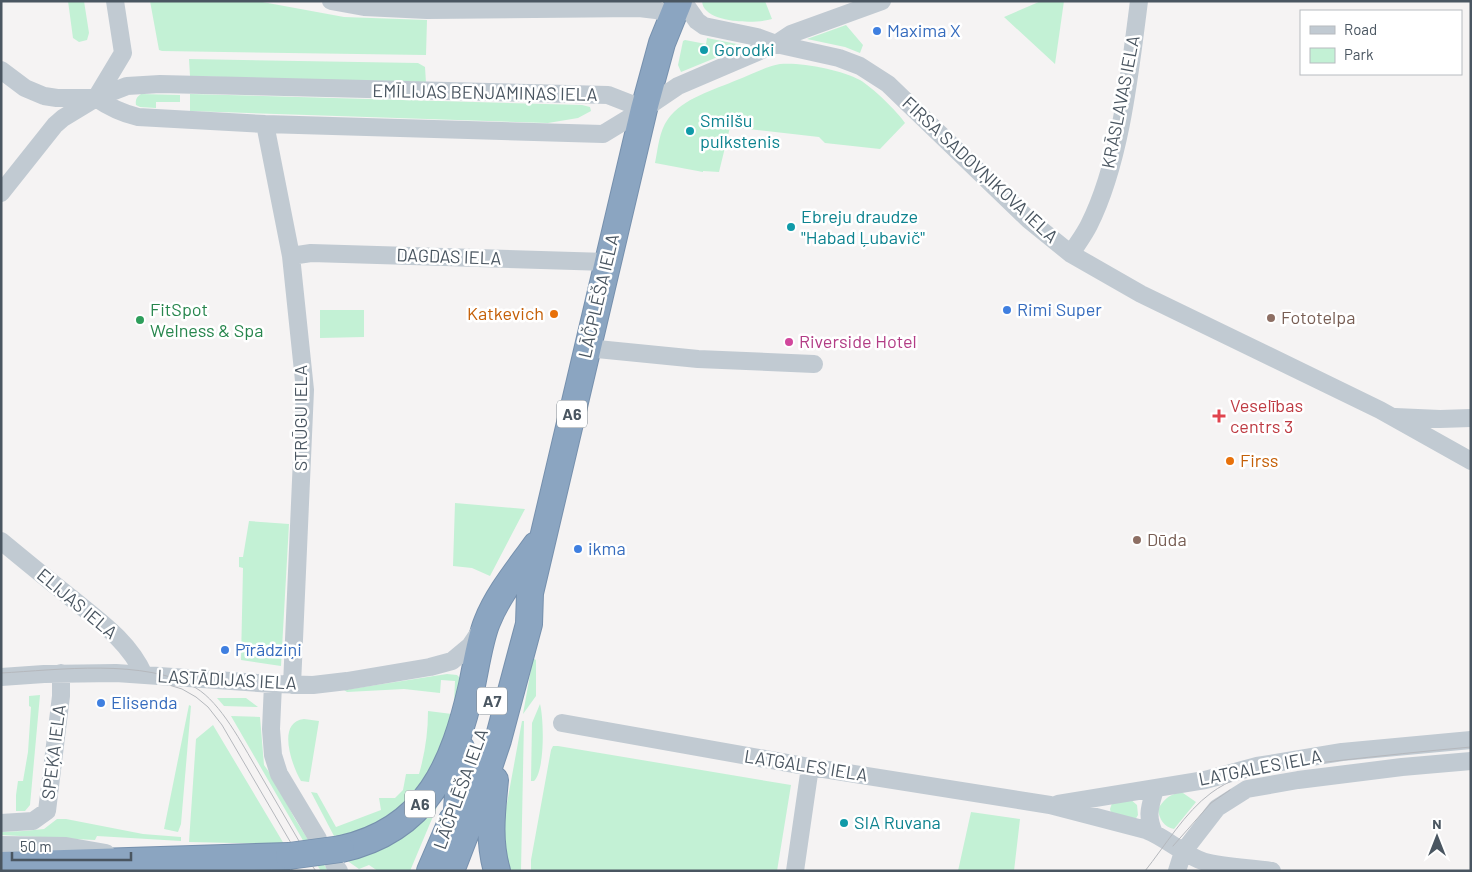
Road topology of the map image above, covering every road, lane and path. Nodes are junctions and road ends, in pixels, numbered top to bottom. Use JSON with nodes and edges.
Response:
{"nodes":[{"id":1,"x":115,"y":1,"type":"edge"},
{"id":2,"x":331,"y":1,"type":"edge"},
{"id":3,"x":882,"y":1,"type":"edge"},
{"id":4,"x":1139,"y":1,"type":"edge"},
{"id":5,"x":678,"y":6,"type":"edge"},
{"id":6,"x":776,"y":44,"type":"junction"},
{"id":7,"x":1,"y":70,"type":"edge"},
{"id":8,"x":96,"y":98,"type":"junction"},
{"id":9,"x":644,"y":109,"type":"junction"},
{"id":10,"x":265,"y":124,"type":"junction"},
{"id":11,"x":1,"y":192,"type":"edge"},
{"id":12,"x":1071,"y":254,"type":"junction"},
{"id":13,"x":291,"y":256,"type":"junction"},
{"id":14,"x":607,"y":262,"type":"junction"},
{"id":15,"x":587,"y":348,"type":"junction"},
{"id":16,"x":814,"y":364,"type":"dead end"},
{"id":17,"x":1392,"y":416,"type":"junction"},
{"id":18,"x":1471,"y":418,"type":"edge"},
{"id":19,"x":1471,"y":461,"type":"edge"},
{"id":20,"x":545,"y":532,"type":"junction"},
{"id":21,"x":1,"y":541,"type":"edge"},
{"id":22,"x":530,"y":593,"type":"junction"},
{"id":23,"x":486,"y":623,"type":"junction"},
{"id":24,"x":452,"y":661,"type":"junction"},
{"id":25,"x":61,"y":673,"type":"junction"},
{"id":26,"x":144,"y":675,"type":"junction"},
{"id":27,"x":1,"y":677,"type":"edge"},
{"id":28,"x":472,"y":683,"type":"junction"},
{"id":29,"x":273,"y":684,"type":"junction"},
{"id":30,"x":292,"y":685,"type":"junction"},
{"id":31,"x":463,"y":722,"type":"junction"},
{"id":32,"x":562,"y":723,"type":"dead end"},
{"id":33,"x":498,"y":740,"type":"junction"},
{"id":34,"x":1471,"y":740,"type":"edge"},
{"id":35,"x":1471,"y":761,"type":"edge"},
{"id":36,"x":810,"y":767,"type":"junction"},
{"id":37,"x":1156,"y":788,"type":"junction"},
{"id":38,"x":1050,"y":806,"type":"junction"},
{"id":39,"x":457,"y":810,"type":"junction"},
{"id":40,"x":1,"y":823,"type":"edge"},
{"id":41,"x":1154,"y":833,"type":"junction"},
{"id":42,"x":1,"y":845,"type":"edge"},
{"id":43,"x":1182,"y":852,"type":"junction"},
{"id":44,"x":333,"y":856,"type":"edge"},
{"id":45,"x":145,"y":861,"type":"junction"},
{"id":46,"x":1,"y":865,"type":"edge"},
{"id":47,"x":430,"y":871,"type":"edge"},
{"id":48,"x":451,"y":871,"type":"edge"},
{"id":49,"x":497,"y":871,"type":"edge"},
{"id":50,"x":795,"y":871,"type":"edge"},
{"id":51,"x":1177,"y":871,"type":"edge"},
{"id":52,"x":1272,"y":871,"type":"edge"}],
"edges":[{"from":1,"to":8,"type":"street"},
{"from":2,"to":5,"type":"street"},
{"from":3,"to":6,"type":"street"},
{"from":4,"to":12,"type":"street","name":"KRĀSLAVAS IELA"},
{"from":5,"to":6,"type":"street","name":"FIRSA SADOVŅIKOVA IELA"},
{"from":5,"to":9,"type":"highway","name":"LĀČPLĒŠA IELA","number":"A6"},
{"from":6,"to":9,"type":"street"},
{"from":6,"to":12,"type":"street","name":"FIRSA SADOVŅIKOVA IELA"},
{"from":7,"to":8,"type":"street","name":"EMĪLIJAS BENJAMIŅAS IELA"},
{"from":8,"to":9,"type":"street","name":"EMĪLIJAS BENJAMIŅAS IELA"},
{"from":8,"to":10,"type":"street","name":"EMĪLIJAS BENJAMIŅAS IELA"},
{"from":8,"to":11,"type":"street"},
{"from":9,"to":10,"type":"street","name":"EMĪLIJAS BENJAMIŅAS IELA"},
{"from":9,"to":14,"type":"highway","name":"LĀČPLĒŠA IELA","number":"A6"},
{"from":10,"to":13,"type":"street","name":"STRŪGU IELA"},
{"from":12,"to":17,"type":"street","name":"FIRSA SADOVŅIKOVA IELA"},
{"from":13,"to":14,"type":"street","name":"DAGDAS IELA"},
{"from":13,"to":30,"type":"street","name":"STRŪGU IELA"},
{"from":14,"to":15,"type":"highway","name":"LĀČPLĒŠA IELA","number":"A6"},
{"from":15,"to":16,"type":"street"},
{"from":15,"to":20,"type":"highway","name":"LĀČPLĒŠA IELA","number":"A6"},
{"from":17,"to":18,"type":"street","name":"FIRSA SADOVŅIKOVA IELA"},
{"from":17,"to":19,"type":"street","name":"FIRSA SADOVŅIKOVA IELA"},
{"from":20,"to":22,"type":"highway","name":"LĀČPLĒŠA IELA","number":"A6"},
{"from":20,"to":23,"type":"highway","number":"A6"},
{"from":21,"to":26,"type":"street","name":"ELIJAS IELA"},
{"from":22,"to":33,"type":"highway","name":"LĀČPLĒŠA IELA","number":"A6"},
{"from":22,"to":39,"type":"highway","name":"LĀČPLĒŠA IELA","number":"A7"},
{"from":23,"to":24,"type":"street","name":"LASTĀDIJAS IELA"},
{"from":23,"to":28,"type":"highway","number":"A6"},
{"from":24,"to":28,"type":"street"},
{"from":24,"to":30,"type":"street","name":"LASTĀDIJAS IELA"},
{"from":25,"to":26,"type":"street","name":"LASTĀDIJAS IELA"},
{"from":25,"to":27,"type":"street","name":"LASTĀDIJAS IELA"},
{"from":25,"to":40,"type":"street","name":"SPEĶA IELA"},
{"from":26,"to":29,"type":"street","name":"LASTĀDIJAS IELA"},
{"from":28,"to":31,"type":"highway","number":"A6"},
{"from":29,"to":30,"type":"street","name":"LASTĀDIJAS IELA"},
{"from":29,"to":44,"type":"street"},
{"from":31,"to":39,"type":"highway"},
{"from":31,"to":44,"type":"highway","number":"A6"},
{"from":32,"to":36,"type":"street","name":"LATGALES IELA"},
{"from":33,"to":48,"type":"highway","name":"LĀČPLĒŠA IELA","number":"A7"},
{"from":33,"to":49,"type":"highway","number":"A6"},
{"from":34,"to":37,"type":"street","name":"LATGALES IELA"},
{"from":35,"to":43,"type":"street","name":"LATGALES IELA"},
{"from":36,"to":38,"type":"street","name":"LATGALES IELA"},
{"from":36,"to":50,"type":"street"},
{"from":37,"to":38,"type":"street","name":"LATGALES IELA"},
{"from":37,"to":41,"type":"street"},
{"from":38,"to":41,"type":"street","name":"LATGALES IELA"},
{"from":39,"to":47,"type":"highway","name":"LĀČPLĒŠA IELA","number":"A7"},
{"from":41,"to":43,"type":"street","name":"LATGALES IELA"},
{"from":42,"to":45,"type":"street"},
{"from":43,"to":51,"type":"street"},
{"from":43,"to":52,"type":"street","name":"LATGALES IELA"},
{"from":44,"to":45,"type":"highway","number":"A6","bridge":true},
{"from":45,"to":46,"type":"highway","number":"A6"}]}
